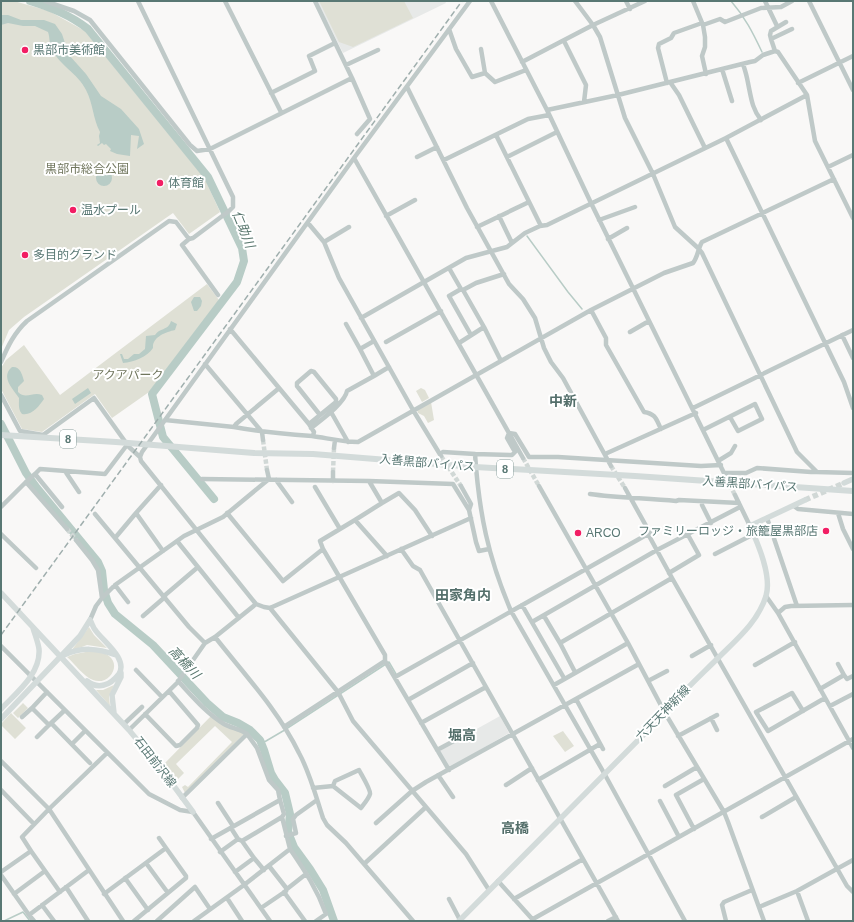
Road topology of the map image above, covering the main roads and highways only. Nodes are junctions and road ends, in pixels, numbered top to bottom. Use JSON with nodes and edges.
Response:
{"nodes":[{"id":1,"x":1,"y":435,"type":"edge"},
{"id":2,"x":853,"y":479,"type":"edge"},
{"id":3,"x":844,"y":483,"type":"tunnel mouth"},
{"id":4,"x":853,"y":490,"type":"edge"},
{"id":5,"x":805,"y":500,"type":"tunnel mouth"},
{"id":6,"x":1,"y":593,"type":"edge"},
{"id":7,"x":32,"y":626,"type":"junction"},
{"id":8,"x":117,"y":656,"type":"junction"},
{"id":9,"x":60,"y":657,"type":"junction"},
{"id":10,"x":120,"y":671,"type":"junction"},
{"id":11,"x":76,"y":672,"type":"junction"},
{"id":12,"x":1,"y":709,"type":"edge"},
{"id":13,"x":114,"y":714,"type":"junction"},
{"id":14,"x":1,"y":719,"type":"edge"},
{"id":15,"x":193,"y":812,"type":"road end"},
{"id":16,"x":462,"y":920,"type":"edge"}],
"edges":[{"from":1,"to":4,"type":"highway","name":"入善黒部バイパス","number":"8"},
{"from":2,"to":3,"type":"main road"},
{"from":5,"to":16,"type":"main road","name":"六天天神新線"},
{"from":6,"to":7,"type":"main road","name":"石田前沢線"},
{"from":7,"to":11,"type":"main road","name":"石田前沢線"},
{"from":7,"to":12,"type":"main road","name":"石田前沢線"},
{"from":8,"to":9,"type":"main road"},
{"from":8,"to":9,"type":"main road"},
{"from":8,"to":10,"type":"main road"},
{"from":9,"to":14,"type":"main road"},
{"from":10,"to":11,"type":"main road","name":"石田前沢線"},
{"from":10,"to":13,"type":"main road"},
{"from":11,"to":13,"type":"main road","name":"石田前沢線"},
{"from":13,"to":15,"type":"main road","name":"石田前沢線"}]}
